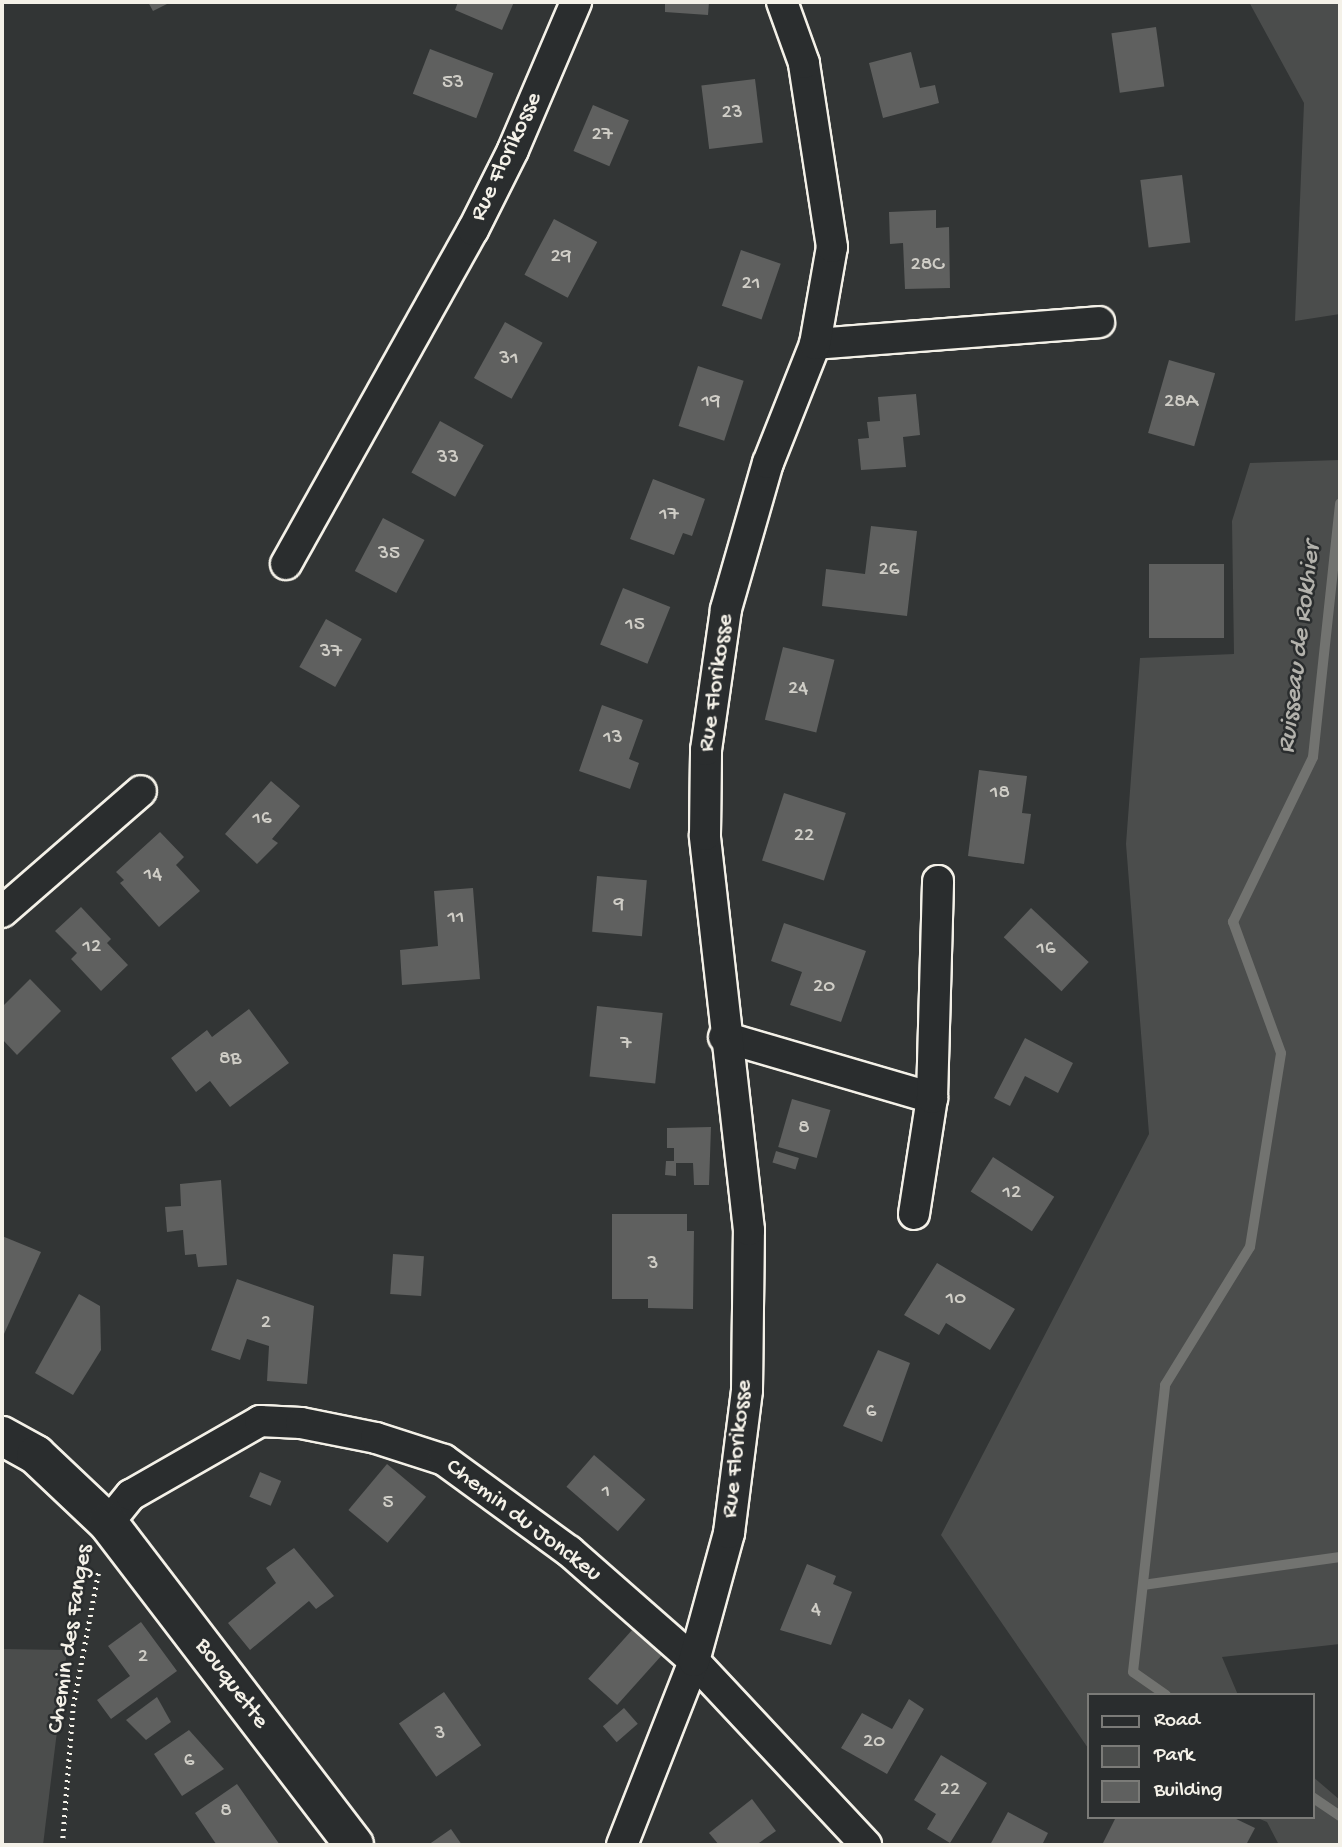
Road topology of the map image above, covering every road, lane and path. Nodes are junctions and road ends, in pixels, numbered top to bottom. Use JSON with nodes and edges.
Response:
{"nodes":[{"id":1,"x":576,"y":2,"type":"edge"},
{"id":2,"x":782,"y":2,"type":"edge"},
{"id":3,"x":1099,"y":322,"type":"dead end"},
{"id":4,"x":815,"y":344,"type":"junction"},
{"id":5,"x":286,"y":564,"type":"dead end"},
{"id":6,"x":141,"y":791,"type":"dead end"},
{"id":7,"x":937,"y":881,"type":"dead end"},
{"id":8,"x":2,"y":912,"type":"edge"},
{"id":9,"x":724,"y":1037,"type":"junction"},
{"id":10,"x":932,"y":1098,"type":"junction"},
{"id":11,"x":914,"y":1214,"type":"dead end"},
{"id":12,"x":2,"y":1436,"type":"edge"},
{"id":13,"x":108,"y":1522,"type":"junction"},
{"id":14,"x":694,"y":1661,"type":"junction"},
{"id":15,"x":62,"y":1845,"type":"edge"},
{"id":16,"x":354,"y":1845,"type":"edge"},
{"id":17,"x":622,"y":1845,"type":"edge"},
{"id":18,"x":866,"y":1845,"type":"edge"}],
"edges":[{"from":1,"to":5,"type":"street","name":"Rue Florikosse"},
{"from":2,"to":4,"type":"street","name":"Rue Florikosse"},
{"from":3,"to":4,"type":"street"},
{"from":4,"to":9,"type":"street","name":"Rue Florikosse"},
{"from":6,"to":8,"type":"street"},
{"from":7,"to":10,"type":"street"},
{"from":9,"to":10,"type":"street"},
{"from":9,"to":14,"type":"street","name":"Rue Florikosse"},
{"from":10,"to":11,"type":"street"},
{"from":12,"to":13,"type":"main road","name":"Bouquette"},
{"from":13,"to":14,"type":"street","name":"Chemin du Jonckeu"},
{"from":13,"to":15,"type":"path","name":"Chemin des Fanges"},
{"from":13,"to":16,"type":"main road","name":"Bouquette"},
{"from":14,"to":17,"type":"street","name":"Rue Florikosse"},
{"from":14,"to":18,"type":"street","name":"Chemin du Jonckeu"}]}
